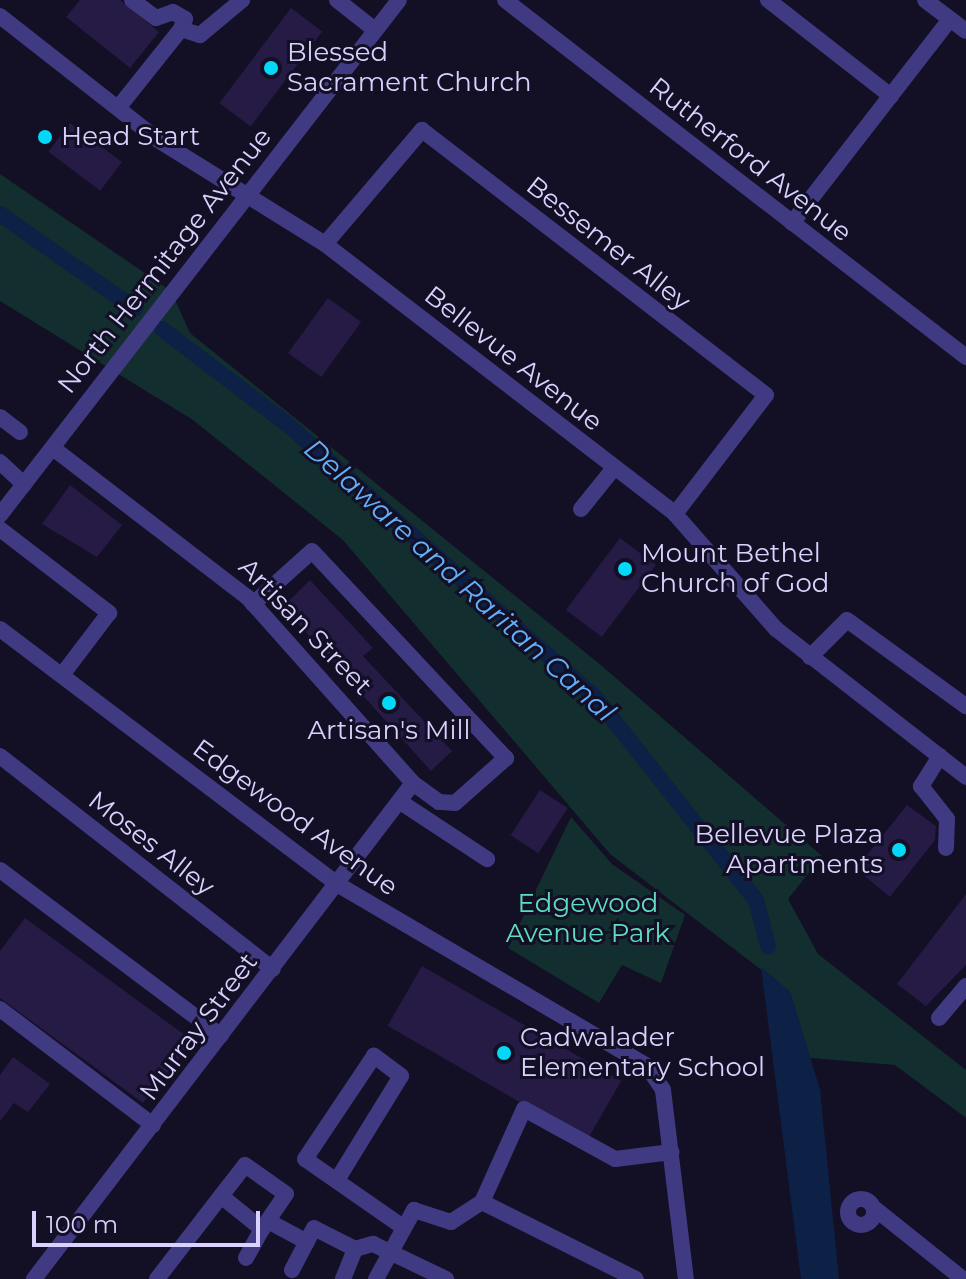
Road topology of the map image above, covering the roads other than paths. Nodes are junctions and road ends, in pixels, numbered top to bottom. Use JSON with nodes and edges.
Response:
{"nodes":[{"id":1,"x":132,"y":0,"type":"edge"},
{"id":2,"x":242,"y":0,"type":"edge"},
{"id":3,"x":337,"y":0,"type":"edge"},
{"id":4,"x":399,"y":0,"type":"edge"},
{"id":5,"x":505,"y":0,"type":"edge"},
{"id":6,"x":768,"y":0,"type":"edge"},
{"id":7,"x":925,"y":0,"type":"edge"},
{"id":8,"x":0,"y":16,"type":"edge"},
{"id":9,"x":960,"y":23,"type":"edge"},
{"id":10,"x":181,"y":29,"type":"junction"},
{"id":11,"x":375,"y":30,"type":"junction"},
{"id":12,"x":891,"y":96,"type":"junction"},
{"id":13,"x":118,"y":108,"type":"junction"},
{"id":14,"x":248,"y":190,"type":"junction"},
{"id":15,"x":792,"y":223,"type":"junction"},
{"id":16,"x":325,"y":244,"type":"junction"},
{"id":17,"x":966,"y":357,"type":"edge"},
{"id":18,"x":0,"y":417,"type":"edge"},
{"id":19,"x":20,"y":432,"type":"dead end"},
{"id":20,"x":53,"y":448,"type":"junction"},
{"id":21,"x":0,"y":462,"type":"edge"},
{"id":22,"x":614,"y":468,"type":"junction"},
{"id":23,"x":24,"y":484,"type":"junction"},
{"id":24,"x":581,"y":509,"type":"dead end"},
{"id":25,"x":675,"y":514,"type":"junction"},
{"id":26,"x":0,"y":515,"type":"edge"},
{"id":27,"x":0,"y":529,"type":"edge"},
{"id":28,"x":253,"y":604,"type":"junction"},
{"id":29,"x":0,"y":629,"type":"edge"},
{"id":30,"x":810,"y":657,"type":"junction"},
{"id":31,"x":62,"y":675,"type":"junction"},
{"id":32,"x":966,"y":706,"type":"edge"},
{"id":33,"x":0,"y":756,"type":"edge"},
{"id":34,"x":940,"y":756,"type":"junction"},
{"id":35,"x":966,"y":777,"type":"edge"},
{"id":36,"x":413,"y":783,"type":"junction"},
{"id":37,"x":402,"y":803,"type":"junction"},
{"id":38,"x":946,"y":848,"type":"dead end"},
{"id":39,"x":487,"y":859,"type":"dead end"},
{"id":40,"x":0,"y":870,"type":"edge"},
{"id":41,"x":337,"y":884,"type":"junction"},
{"id":42,"x":273,"y":969,"type":"junction"},
{"id":43,"x":966,"y":986,"type":"edge"},
{"id":44,"x":0,"y":1009,"type":"edge"},
{"id":45,"x":939,"y":1018,"type":"dead end"},
{"id":46,"x":221,"y":1036,"type":"junction"},
{"id":47,"x":153,"y":1125,"type":"junction"},
{"id":48,"x":672,"y":1152,"type":"junction"},
{"id":49,"x":337,"y":1180,"type":"junction"},
{"id":50,"x":221,"y":1196,"type":"junction"},
{"id":51,"x":482,"y":1202,"type":"junction"},
{"id":52,"x":874,"y":1208,"type":"dead end"},
{"id":53,"x":265,"y":1225,"type":"junction"},
{"id":54,"x":403,"y":1227,"type":"junction"},
{"id":55,"x":307,"y":1242,"type":"junction"},
{"id":56,"x":355,"y":1249,"type":"junction"},
{"id":57,"x":390,"y":1250,"type":"junction"},
{"id":58,"x":246,"y":1258,"type":"dead end"},
{"id":59,"x":292,"y":1270,"type":"dead end"},
{"id":60,"x":34,"y":1279,"type":"edge"},
{"id":61,"x":157,"y":1279,"type":"edge"},
{"id":62,"x":343,"y":1279,"type":"edge"},
{"id":63,"x":376,"y":1279,"type":"edge"},
{"id":64,"x":446,"y":1279,"type":"edge"},
{"id":65,"x":636,"y":1279,"type":"edge"},
{"id":66,"x":686,"y":1279,"type":"edge"},
{"id":67,"x":963,"y":1279,"type":"edge"}],
"edges":[{"from":1,"to":10,"type":"street"},
{"from":2,"to":10,"type":"street"},
{"from":3,"to":11,"type":"street"},
{"from":4,"to":11,"type":"street","name":"North Hermitage Avenue"},
{"from":5,"to":15,"type":"street","name":"Rutherford Avenue"},
{"from":6,"to":12,"type":"street"},
{"from":7,"to":9,"type":"street"},
{"from":8,"to":13,"type":"street","name":"Bellevue Avenue"},
{"from":9,"to":12,"type":"street"},
{"from":10,"to":13,"type":"street"},
{"from":11,"to":14,"type":"street","name":"North Hermitage Avenue"},
{"from":12,"to":15,"type":"street"},
{"from":13,"to":14,"type":"street","name":"Bellevue Avenue"},
{"from":14,"to":16,"type":"street","name":"Bellevue Avenue"},
{"from":14,"to":20,"type":"street","name":"North Hermitage Avenue"},
{"from":15,"to":17,"type":"street","name":"Rutherford Avenue"},
{"from":16,"to":22,"type":"street","name":"Bellevue Avenue"},
{"from":16,"to":25,"type":"street","name":"Bessemer Alley"},
{"from":18,"to":19,"type":"street"},
{"from":20,"to":23,"type":"street","name":"North Hermitage Avenue"},
{"from":20,"to":28,"type":"street","name":"Artisan Street"},
{"from":21,"to":23,"type":"street"},
{"from":22,"to":24,"type":"street"},
{"from":22,"to":25,"type":"street","name":"Bellevue Avenue"},
{"from":23,"to":26,"type":"street","name":"North Hermitage Avenue"},
{"from":25,"to":30,"type":"street","name":"Bellevue Avenue"},
{"from":27,"to":31,"type":"street"},
{"from":28,"to":36,"type":"street","name":"Artisan Street"},
{"from":28,"to":36,"type":"street","name":"Artisan Street"},
{"from":29,"to":31,"type":"street","name":"Edgewood Avenue"},
{"from":30,"to":32,"type":"street"},
{"from":30,"to":34,"type":"street","name":"Bellevue Avenue"},
{"from":31,"to":41,"type":"street","name":"Edgewood Avenue"},
{"from":33,"to":42,"type":"street","name":"Moses Alley"},
{"from":34,"to":35,"type":"street","name":"Bellevue Avenue"},
{"from":34,"to":38,"type":"street"},
{"from":36,"to":37,"type":"street"},
{"from":37,"to":39,"type":"street"},
{"from":37,"to":41,"type":"street","name":"Murray Street"},
{"from":40,"to":46,"type":"street"},
{"from":41,"to":42,"type":"street","name":"Murray Street"},
{"from":41,"to":48,"type":"street","name":"Edgewood Avenue"},
{"from":42,"to":46,"type":"street","name":"Murray Street"},
{"from":43,"to":45,"type":"street"},
{"from":44,"to":47,"type":"street"},
{"from":46,"to":47,"type":"street","name":"Murray Street"},
{"from":47,"to":60,"type":"street","name":"Murray Street"},
{"from":48,"to":51,"type":"street"},
{"from":48,"to":66,"type":"street"},
{"from":49,"to":49,"type":"street"},
{"from":49,"to":54,"type":"street"},
{"from":50,"to":53,"type":"street"},
{"from":50,"to":53,"type":"street"},
{"from":50,"to":61,"type":"street"},
{"from":51,"to":54,"type":"street"},
{"from":51,"to":65,"type":"street"},
{"from":52,"to":67,"type":"street"},
{"from":53,"to":55,"type":"street"},
{"from":53,"to":58,"type":"street"},
{"from":54,"to":57,"type":"street"},
{"from":55,"to":56,"type":"street"},
{"from":55,"to":59,"type":"street"},
{"from":56,"to":57,"type":"street"},
{"from":56,"to":62,"type":"street"},
{"from":57,"to":63,"type":"street"},
{"from":57,"to":64,"type":"street"}]}
